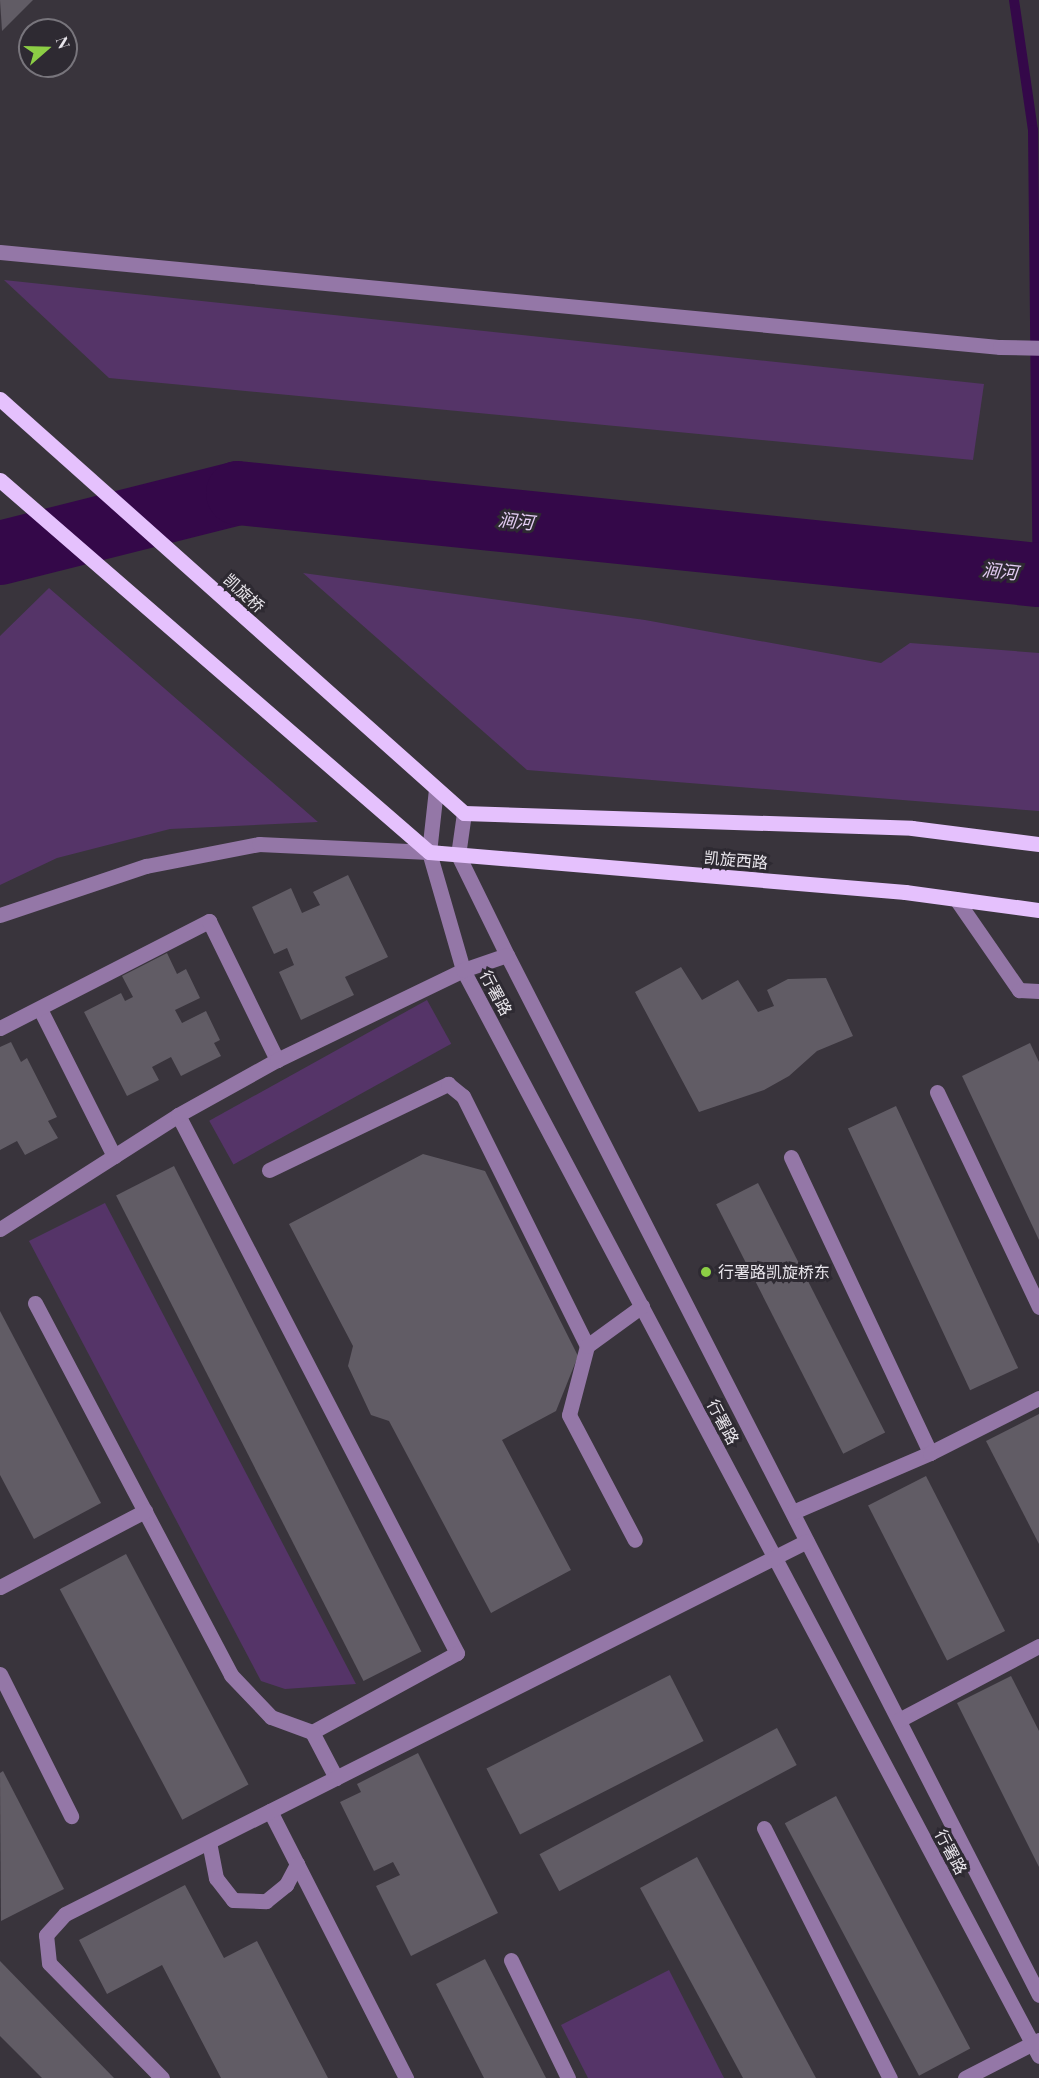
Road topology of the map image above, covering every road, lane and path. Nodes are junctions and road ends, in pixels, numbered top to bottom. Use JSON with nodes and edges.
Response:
{"nodes":[{"id":1,"x":0,"y":252,"type":"edge"},
{"id":2,"x":1039,"y":348,"type":"edge"},
{"id":3,"x":0,"y":399,"type":"edge"},
{"id":4,"x":0,"y":480,"type":"edge"},
{"id":5,"x":436,"y":789,"type":"junction"},
{"id":6,"x":464,"y":813,"type":"junction"},
{"id":7,"x":1039,"y":844,"type":"edge"},
{"id":8,"x":429,"y":852,"type":"junction"},
{"id":9,"x":458,"y":855,"type":"junction"},
{"id":10,"x":956,"y":899,"type":"junction"},
{"id":11,"x":1039,"y":909,"type":"edge"},
{"id":12,"x":0,"y":915,"type":"edge"},
{"id":13,"x":507,"y":955,"type":"junction"},
{"id":14,"x":463,"y":970,"type":"junction"},
{"id":15,"x":1039,"y":990,"type":"edge"},
{"id":16,"x":40,"y":1009,"type":"junction"},
{"id":17,"x":0,"y":1028,"type":"edge"},
{"id":18,"x":277,"y":1060,"type":"junction"},
{"id":19,"x":937,"y":1092,"type":"dead end"},
{"id":20,"x":178,"y":1115,"type":"junction"},
{"id":21,"x":114,"y":1156,"type":"junction"},
{"id":22,"x":791,"y":1157,"type":"dead end"},
{"id":23,"x":269,"y":1170,"type":"dead end"},
{"id":24,"x":0,"y":1229,"type":"edge"},
{"id":25,"x":35,"y":1303,"type":"dead end"},
{"id":26,"x":642,"y":1306,"type":"junction"},
{"id":27,"x":1039,"y":1307,"type":"edge"},
{"id":28,"x":587,"y":1346,"type":"junction"},
{"id":29,"x":1039,"y":1398,"type":"edge"},
{"id":30,"x":930,"y":1453,"type":"junction"},
{"id":31,"x":145,"y":1511,"type":"junction"},
{"id":32,"x":793,"y":1512,"type":"junction"},
{"id":33,"x":634,"y":1540,"type":"dead end"},
{"id":34,"x":807,"y":1541,"type":"junction"},
{"id":35,"x":773,"y":1556,"type":"junction"},
{"id":36,"x":2,"y":1582,"type":"edge"},
{"id":37,"x":1039,"y":1646,"type":"edge"},
{"id":38,"x":0,"y":1674,"type":"edge"},
{"id":39,"x":899,"y":1719,"type":"junction"},
{"id":40,"x":312,"y":1732,"type":"junction"},
{"id":41,"x":336,"y":1778,"type":"junction"},
{"id":42,"x":270,"y":1811,"type":"junction"},
{"id":43,"x":71,"y":1816,"type":"dead end"},
{"id":44,"x":764,"y":1828,"type":"dead end"},
{"id":45,"x":209,"y":1842,"type":"junction"},
{"id":46,"x":297,"y":1864,"type":"junction"},
{"id":47,"x":511,"y":1960,"type":"dead end"},
{"id":48,"x":1039,"y":1995,"type":"edge"},
{"id":49,"x":1037,"y":2047,"type":"edge"},
{"id":50,"x":162,"y":2078,"type":"edge"},
{"id":51,"x":406,"y":2078,"type":"edge"},
{"id":52,"x":568,"y":2078,"type":"edge"},
{"id":53,"x":890,"y":2078,"type":"edge"},
{"id":54,"x":965,"y":2078,"type":"edge"}],
"edges":[{"from":1,"to":2,"type":"street"},
{"from":3,"to":5,"type":"main road","name":"凯旋桥"},
{"from":4,"to":8,"type":"main road"},
{"from":5,"to":6,"type":"main road","name":"凯旋桥"},
{"from":5,"to":8,"type":"street","name":"行署路"},
{"from":6,"to":7,"type":"main road"},
{"from":6,"to":9,"type":"street"},
{"from":8,"to":9,"type":"main road","name":"凯旋西路"},
{"from":8,"to":12,"type":"street"},
{"from":8,"to":14,"type":"street","name":"行署路"},
{"from":9,"to":10,"type":"main road","name":"凯旋西路"},
{"from":9,"to":13,"type":"street","name":"行署路"},
{"from":10,"to":11,"type":"main road","name":"凯旋西路"},
{"from":10,"to":15,"type":"street"},
{"from":13,"to":14,"type":"street"},
{"from":13,"to":32,"type":"street","name":"行署路"},
{"from":14,"to":18,"type":"street"},
{"from":14,"to":26,"type":"street","name":"行署路"},
{"from":16,"to":17,"type":"street"},
{"from":16,"to":18,"type":"street"},
{"from":16,"to":21,"type":"street"},
{"from":18,"to":20,"type":"street"},
{"from":19,"to":27,"type":"street"},
{"from":20,"to":21,"type":"street"},
{"from":20,"to":40,"type":"street"},
{"from":21,"to":24,"type":"street"},
{"from":22,"to":30,"type":"street"},
{"from":23,"to":28,"type":"street"},
{"from":25,"to":31,"type":"street"},
{"from":26,"to":28,"type":"street"},
{"from":26,"to":35,"type":"street","name":"行署路"},
{"from":28,"to":33,"type":"street"},
{"from":29,"to":30,"type":"street"},
{"from":30,"to":32,"type":"street"},
{"from":31,"to":36,"type":"street"},
{"from":31,"to":40,"type":"street"},
{"from":32,"to":34,"type":"street","name":"行署路"},
{"from":34,"to":35,"type":"street"},
{"from":34,"to":39,"type":"street","name":"行署路"},
{"from":35,"to":41,"type":"street"},
{"from":35,"to":49,"type":"street","name":"行署路"},
{"from":37,"to":39,"type":"street"},
{"from":38,"to":43,"type":"street"},
{"from":39,"to":48,"type":"street","name":"行署路"},
{"from":40,"to":41,"type":"street"},
{"from":41,"to":42,"type":"street"},
{"from":42,"to":45,"type":"street"},
{"from":42,"to":46,"type":"street"},
{"from":44,"to":53,"type":"street"},
{"from":45,"to":46,"type":"street"},
{"from":45,"to":50,"type":"street"},
{"from":46,"to":51,"type":"street"},
{"from":47,"to":52,"type":"street"},
{"from":49,"to":54,"type":"street"}]}
